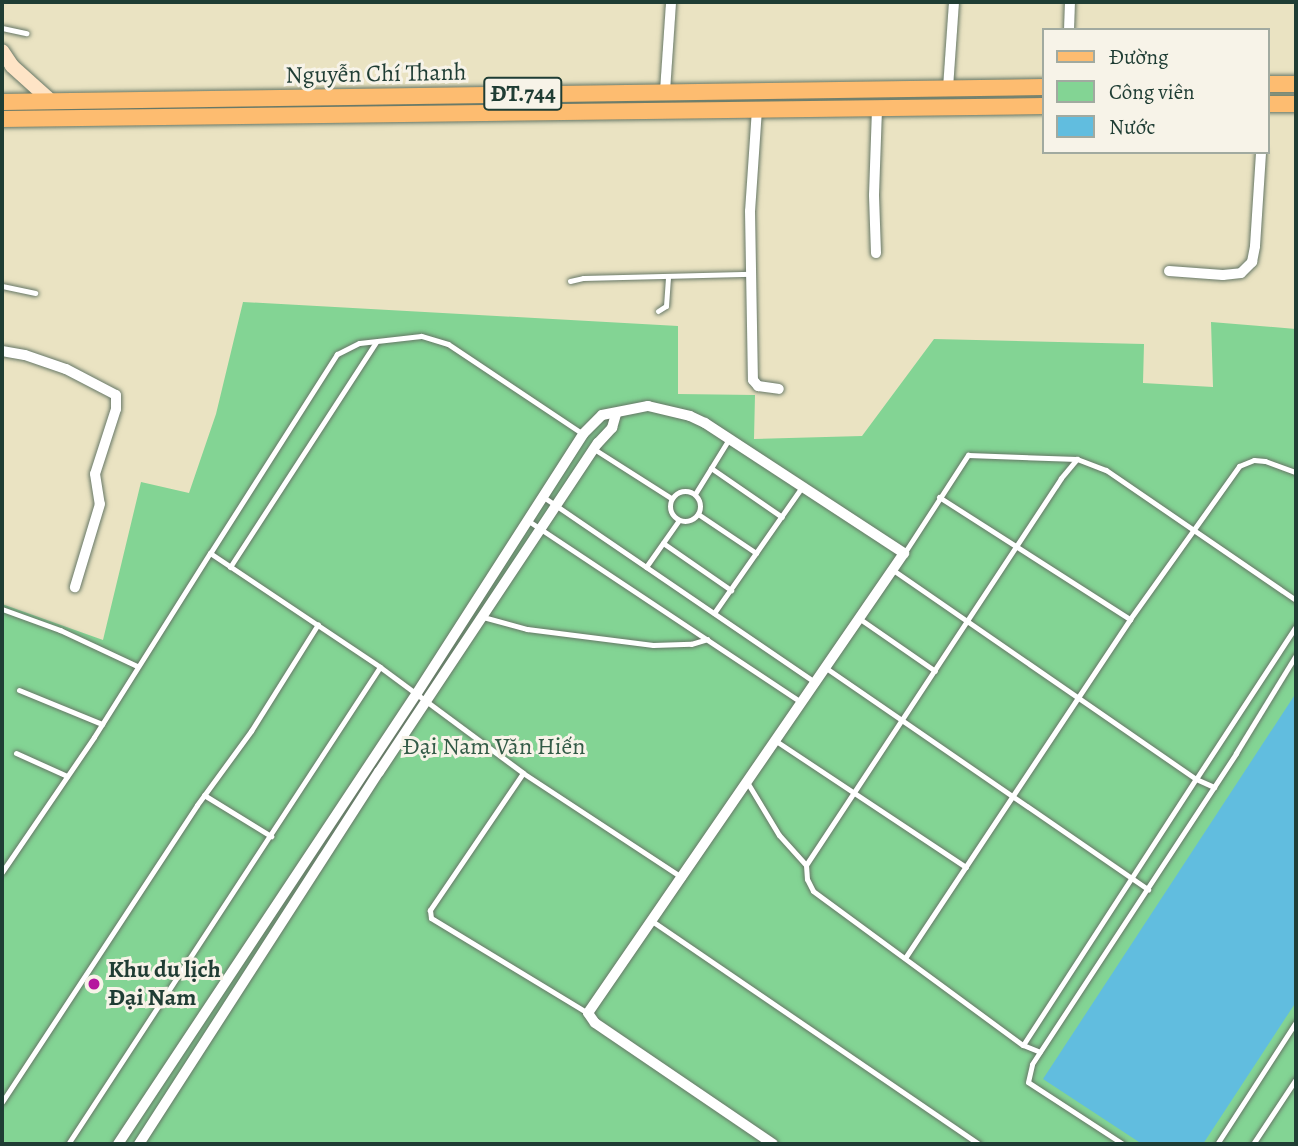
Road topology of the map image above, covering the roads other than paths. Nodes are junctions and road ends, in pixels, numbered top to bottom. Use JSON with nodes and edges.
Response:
{"nodes":[{"id":1,"x":671,"y":2,"type":"edge"},
{"id":2,"x":954,"y":2,"type":"edge"},
{"id":3,"x":1070,"y":2,"type":"edge"},
{"id":4,"x":2,"y":28,"type":"edge"},
{"id":5,"x":1069,"y":28,"type":"edge"},
{"id":6,"x":26,"y":33,"type":"dead end"},
{"id":7,"x":2,"y":51,"type":"edge"},
{"id":8,"x":1296,"y":84,"type":"edge"},
{"id":9,"x":1270,"y":85,"type":"edge"},
{"id":10,"x":1042,"y":87,"type":"edge"},
{"id":11,"x":948,"y":88,"type":"junction"},
{"id":12,"x":759,"y":89,"type":"junction"},
{"id":13,"x":665,"y":91,"type":"junction"},
{"id":14,"x":240,"y":99,"type":"junction"},
{"id":15,"x":51,"y":101,"type":"junction"},
{"id":16,"x":2,"y":102,"type":"edge"},
{"id":17,"x":1270,"y":104,"type":"edge"},
{"id":18,"x":1296,"y":104,"type":"edge"},
{"id":19,"x":1042,"y":106,"type":"edge"},
{"id":20,"x":877,"y":108,"type":"junction"},
{"id":21,"x":757,"y":109,"type":"junction"},
{"id":22,"x":239,"y":117,"type":"junction"},
{"id":23,"x":5,"y":122,"type":"edge"},
{"id":24,"x":1261,"y":154,"type":"edge"},
{"id":25,"x":876,"y":253,"type":"dead end"},
{"id":26,"x":1169,"y":271,"type":"dead end"},
{"id":27,"x":752,"y":274,"type":"junction"},
{"id":28,"x":668,"y":278,"type":"junction"},
{"id":29,"x":569,"y":281,"type":"dead end"},
{"id":30,"x":2,"y":286,"type":"edge"},
{"id":31,"x":35,"y":293,"type":"dead end"},
{"id":32,"x":658,"y":311,"type":"dead end"},
{"id":33,"x":376,"y":342,"type":"junction"},
{"id":34,"x":2,"y":351,"type":"edge"},
{"id":35,"x":779,"y":389,"type":"dead end"},
{"id":36,"x":615,"y":414,"type":"junction"},
{"id":37,"x":583,"y":434,"type":"junction"},
{"id":38,"x":729,"y":439,"type":"junction"},
{"id":39,"x":594,"y":449,"type":"junction"},
{"id":40,"x":1077,"y":459,"type":"junction"},
{"id":41,"x":711,"y":468,"type":"junction"},
{"id":42,"x":1296,"y":472,"type":"edge"},
{"id":43,"x":802,"y":487,"type":"junction"},
{"id":44,"x":695,"y":494,"type":"junction"},
{"id":45,"x":542,"y":496,"type":"junction"},
{"id":46,"x":939,"y":497,"type":"junction"},
{"id":47,"x":671,"y":498,"type":"junction"},
{"id":48,"x":557,"y":506,"type":"junction"},
{"id":49,"x":698,"y":514,"type":"junction"},
{"id":50,"x":782,"y":517,"type":"junction"},
{"id":51,"x":527,"y":520,"type":"junction"},
{"id":52,"x":679,"y":520,"type":"junction"},
{"id":53,"x":543,"y":528,"type":"junction"},
{"id":54,"x":1192,"y":528,"type":"junction"},
{"id":55,"x":663,"y":543,"type":"junction"},
{"id":56,"x":1017,"y":546,"type":"junction"},
{"id":57,"x":210,"y":553,"type":"junction"},
{"id":58,"x":757,"y":553,"type":"junction"},
{"id":59,"x":904,"y":553,"type":"junction"},
{"id":60,"x":230,"y":566,"type":"junction"},
{"id":61,"x":646,"y":567,"type":"junction"},
{"id":62,"x":893,"y":570,"type":"junction"},
{"id":63,"x":75,"y":587,"type":"dead end"},
{"id":64,"x":731,"y":590,"type":"junction"},
{"id":65,"x":1296,"y":600,"type":"edge"},
{"id":66,"x":2,"y":609,"type":"edge"},
{"id":67,"x":715,"y":613,"type":"junction"},
{"id":68,"x":483,"y":617,"type":"junction"},
{"id":69,"x":860,"y":619,"type":"junction"},
{"id":70,"x":1130,"y":619,"type":"junction"},
{"id":71,"x":968,"y":621,"type":"junction"},
{"id":72,"x":318,"y":624,"type":"junction"},
{"id":73,"x":1296,"y":626,"type":"edge"},
{"id":74,"x":707,"y":639,"type":"junction"},
{"id":75,"x":1296,"y":655,"type":"edge"},
{"id":76,"x":137,"y":666,"type":"junction"},
{"id":77,"x":380,"y":667,"type":"junction"},
{"id":78,"x":826,"y":668,"type":"junction"},
{"id":79,"x":935,"y":671,"type":"junction"},
{"id":80,"x":816,"y":683,"type":"junction"},
{"id":81,"x":19,"y":690,"type":"dead end"},
{"id":82,"x":417,"y":693,"type":"junction"},
{"id":83,"x":1078,"y":696,"type":"junction"},
{"id":84,"x":426,"y":702,"type":"junction"},
{"id":85,"x":802,"y":703,"type":"junction"},
{"id":86,"x":903,"y":719,"type":"junction"},
{"id":87,"x":102,"y":724,"type":"junction"},
{"id":88,"x":776,"y":741,"type":"junction"},
{"id":89,"x":16,"y":753,"type":"dead end"},
{"id":90,"x":523,"y":773,"type":"junction"},
{"id":91,"x":67,"y":776,"type":"junction"},
{"id":92,"x":1196,"y":779,"type":"junction"},
{"id":93,"x":747,"y":782,"type":"junction"},
{"id":94,"x":1214,"y":787,"type":"junction"},
{"id":95,"x":853,"y":794,"type":"junction"},
{"id":96,"x":204,"y":795,"type":"junction"},
{"id":97,"x":1014,"y":795,"type":"junction"},
{"id":98,"x":271,"y":836,"type":"junction"},
{"id":99,"x":806,"y":865,"type":"junction"},
{"id":100,"x":966,"y":867,"type":"junction"},
{"id":101,"x":2,"y":872,"type":"edge"},
{"id":102,"x":683,"y":878,"type":"junction"},
{"id":103,"x":1131,"y":878,"type":"junction"},
{"id":104,"x":1148,"y":888,"type":"junction"},
{"id":105,"x":652,"y":921,"type":"junction"},
{"id":106,"x":905,"y":958,"type":"junction"},
{"id":107,"x":588,"y":1013,"type":"junction"},
{"id":108,"x":1296,"y":1022,"type":"edge"},
{"id":109,"x":1023,"y":1045,"type":"junction"},
{"id":110,"x":1040,"y":1052,"type":"junction"},
{"id":111,"x":1296,"y":1079,"type":"edge"},
{"id":112,"x":2,"y":1102,"type":"edge"},
{"id":113,"x":68,"y":1144,"type":"edge"},
{"id":114,"x":118,"y":1144,"type":"edge"},
{"id":115,"x":139,"y":1144,"type":"edge"},
{"id":116,"x":773,"y":1144,"type":"edge"},
{"id":117,"x":979,"y":1144,"type":"edge"},
{"id":118,"x":1123,"y":1144,"type":"edge"},
{"id":119,"x":1219,"y":1144,"type":"edge"},
{"id":120,"x":1253,"y":1144,"type":"edge"}],
"edges":[{"from":1,"to":13,"type":"street"},
{"from":2,"to":11,"type":"street"},
{"from":3,"to":5,"type":"street"},
{"from":4,"to":6,"type":"lane"},
{"from":7,"to":15,"type":"street"},
{"from":8,"to":9,"type":"main road"},
{"from":10,"to":11,"type":"main road","name":"Nguyễn Chí Thanh","number":"ĐT.744"},
{"from":11,"to":12,"type":"main road","name":"Nguyễn Chí Thanh","number":"ĐT.744"},
{"from":12,"to":13,"type":"main road","name":"Nguyễn Chí Thanh","number":"ĐT.744"},
{"from":12,"to":21,"type":"main road"},
{"from":13,"to":14,"type":"main road","name":"Nguyễn Chí Thanh","number":"ĐT.744"},
{"from":14,"to":15,"type":"main road","name":"Nguyễn Chí Thanh","number":"ĐT.744"},
{"from":14,"to":22,"type":"main road"},
{"from":15,"to":16,"type":"main road","name":"Nguyễn Chí Thanh","number":"ĐT.744"},
{"from":17,"to":18,"type":"main road"},
{"from":19,"to":20,"type":"main road","name":"Nguyễn Chí Thanh","number":"ĐT.744"},
{"from":20,"to":21,"type":"main road","name":"Nguyễn Chí Thanh","number":"ĐT.744"},
{"from":20,"to":25,"type":"street"},
{"from":21,"to":22,"type":"main road","name":"Nguyễn Chí Thanh","number":"ĐT.744"},
{"from":21,"to":27,"type":"street"},
{"from":22,"to":23,"type":"main road","name":"Nguyễn Chí Thanh","number":"ĐT.744"},
{"from":24,"to":26,"type":"street"},
{"from":27,"to":28,"type":"lane"},
{"from":27,"to":35,"type":"street"},
{"from":28,"to":29,"type":"lane"},
{"from":28,"to":32,"type":"lane"},
{"from":30,"to":31,"type":"lane"},
{"from":33,"to":37,"type":"lane"},
{"from":33,"to":57,"type":"lane"},
{"from":33,"to":60,"type":"lane"},
{"from":34,"to":63,"type":"street"},
{"from":36,"to":37,"type":"street"},
{"from":36,"to":38,"type":"street"},
{"from":36,"to":39,"type":"street"},
{"from":37,"to":45,"type":"street"},
{"from":38,"to":41,"type":"lane"},
{"from":38,"to":43,"type":"street"},
{"from":39,"to":47,"type":"lane"},
{"from":39,"to":48,"type":"street"},
{"from":40,"to":46,"type":"lane"},
{"from":40,"to":54,"type":"lane"},
{"from":40,"to":56,"type":"lane"},
{"from":41,"to":44,"type":"lane"},
{"from":41,"to":50,"type":"lane"},
{"from":42,"to":54,"type":"lane"},
{"from":43,"to":50,"type":"lane"},
{"from":43,"to":59,"type":"street"},
{"from":44,"to":47,"type":"lane"},
{"from":44,"to":49,"type":"lane"},
{"from":45,"to":48,"type":"lane"},
{"from":45,"to":51,"type":"street"},
{"from":46,"to":56,"type":"lane"},
{"from":46,"to":59,"type":"lane"},
{"from":47,"to":52,"type":"lane"},
{"from":48,"to":53,"type":"street"},
{"from":48,"to":61,"type":"lane"},
{"from":49,"to":52,"type":"lane"},
{"from":49,"to":58,"type":"lane"},
{"from":50,"to":58,"type":"lane"},
{"from":51,"to":53,"type":"lane"},
{"from":51,"to":82,"type":"street"},
{"from":52,"to":55,"type":"lane"},
{"from":53,"to":68,"type":"street"},
{"from":53,"to":74,"type":"lane"},
{"from":54,"to":65,"type":"lane"},
{"from":54,"to":70,"type":"lane"},
{"from":55,"to":61,"type":"lane"},
{"from":55,"to":64,"type":"lane"},
{"from":56,"to":70,"type":"lane"},
{"from":56,"to":71,"type":"lane"},
{"from":57,"to":60,"type":"lane"},
{"from":57,"to":76,"type":"lane"},
{"from":58,"to":64,"type":"lane"},
{"from":59,"to":62,"type":"street"},
{"from":60,"to":72,"type":"lane"},
{"from":61,"to":67,"type":"lane"},
{"from":62,"to":69,"type":"street"},
{"from":62,"to":71,"type":"lane"},
{"from":64,"to":67,"type":"lane"},
{"from":66,"to":76,"type":"lane"},
{"from":67,"to":80,"type":"lane"},
{"from":68,"to":74,"type":"lane"},
{"from":68,"to":84,"type":"street"},
{"from":69,"to":78,"type":"street"},
{"from":69,"to":79,"type":"lane"},
{"from":70,"to":83,"type":"lane"},
{"from":71,"to":79,"type":"lane"},
{"from":71,"to":83,"type":"lane"},
{"from":72,"to":77,"type":"lane"},
{"from":72,"to":96,"type":"lane"},
{"from":73,"to":92,"type":"lane"},
{"from":74,"to":85,"type":"lane"},
{"from":75,"to":94,"type":"lane"},
{"from":76,"to":87,"type":"lane"},
{"from":77,"to":82,"type":"lane"},
{"from":77,"to":98,"type":"lane"},
{"from":78,"to":80,"type":"street"},
{"from":78,"to":86,"type":"lane"},
{"from":79,"to":86,"type":"lane"},
{"from":80,"to":85,"type":"street"},
{"from":81,"to":87,"type":"lane"},
{"from":82,"to":84,"type":"lane"},
{"from":82,"to":114,"type":"street"},
{"from":83,"to":92,"type":"lane"},
{"from":83,"to":97,"type":"lane"},
{"from":84,"to":90,"type":"lane"},
{"from":84,"to":115,"type":"street"},
{"from":85,"to":88,"type":"street"},
{"from":86,"to":95,"type":"lane"},
{"from":86,"to":97,"type":"lane"},
{"from":87,"to":91,"type":"lane"},
{"from":88,"to":93,"type":"street"},
{"from":88,"to":95,"type":"lane"},
{"from":89,"to":91,"type":"lane"},
{"from":90,"to":102,"type":"lane"},
{"from":90,"to":107,"type":"lane"},
{"from":91,"to":101,"type":"lane"},
{"from":92,"to":94,"type":"lane"},
{"from":92,"to":103,"type":"lane"},
{"from":93,"to":99,"type":"lane"},
{"from":93,"to":102,"type":"street"},
{"from":94,"to":104,"type":"lane"},
{"from":95,"to":99,"type":"lane"},
{"from":95,"to":100,"type":"lane"},
{"from":96,"to":98,"type":"lane"},
{"from":96,"to":112,"type":"lane"},
{"from":97,"to":100,"type":"lane"},
{"from":97,"to":103,"type":"lane"},
{"from":98,"to":113,"type":"lane"},
{"from":99,"to":106,"type":"lane"},
{"from":100,"to":106,"type":"lane"},
{"from":102,"to":105,"type":"street"},
{"from":103,"to":104,"type":"lane"},
{"from":103,"to":109,"type":"lane"},
{"from":104,"to":110,"type":"lane"},
{"from":105,"to":107,"type":"street"},
{"from":105,"to":117,"type":"lane"},
{"from":106,"to":109,"type":"lane"},
{"from":107,"to":116,"type":"street"},
{"from":108,"to":119,"type":"lane"},
{"from":109,"to":110,"type":"lane"},
{"from":110,"to":118,"type":"lane"},
{"from":111,"to":120,"type":"lane"}]}
